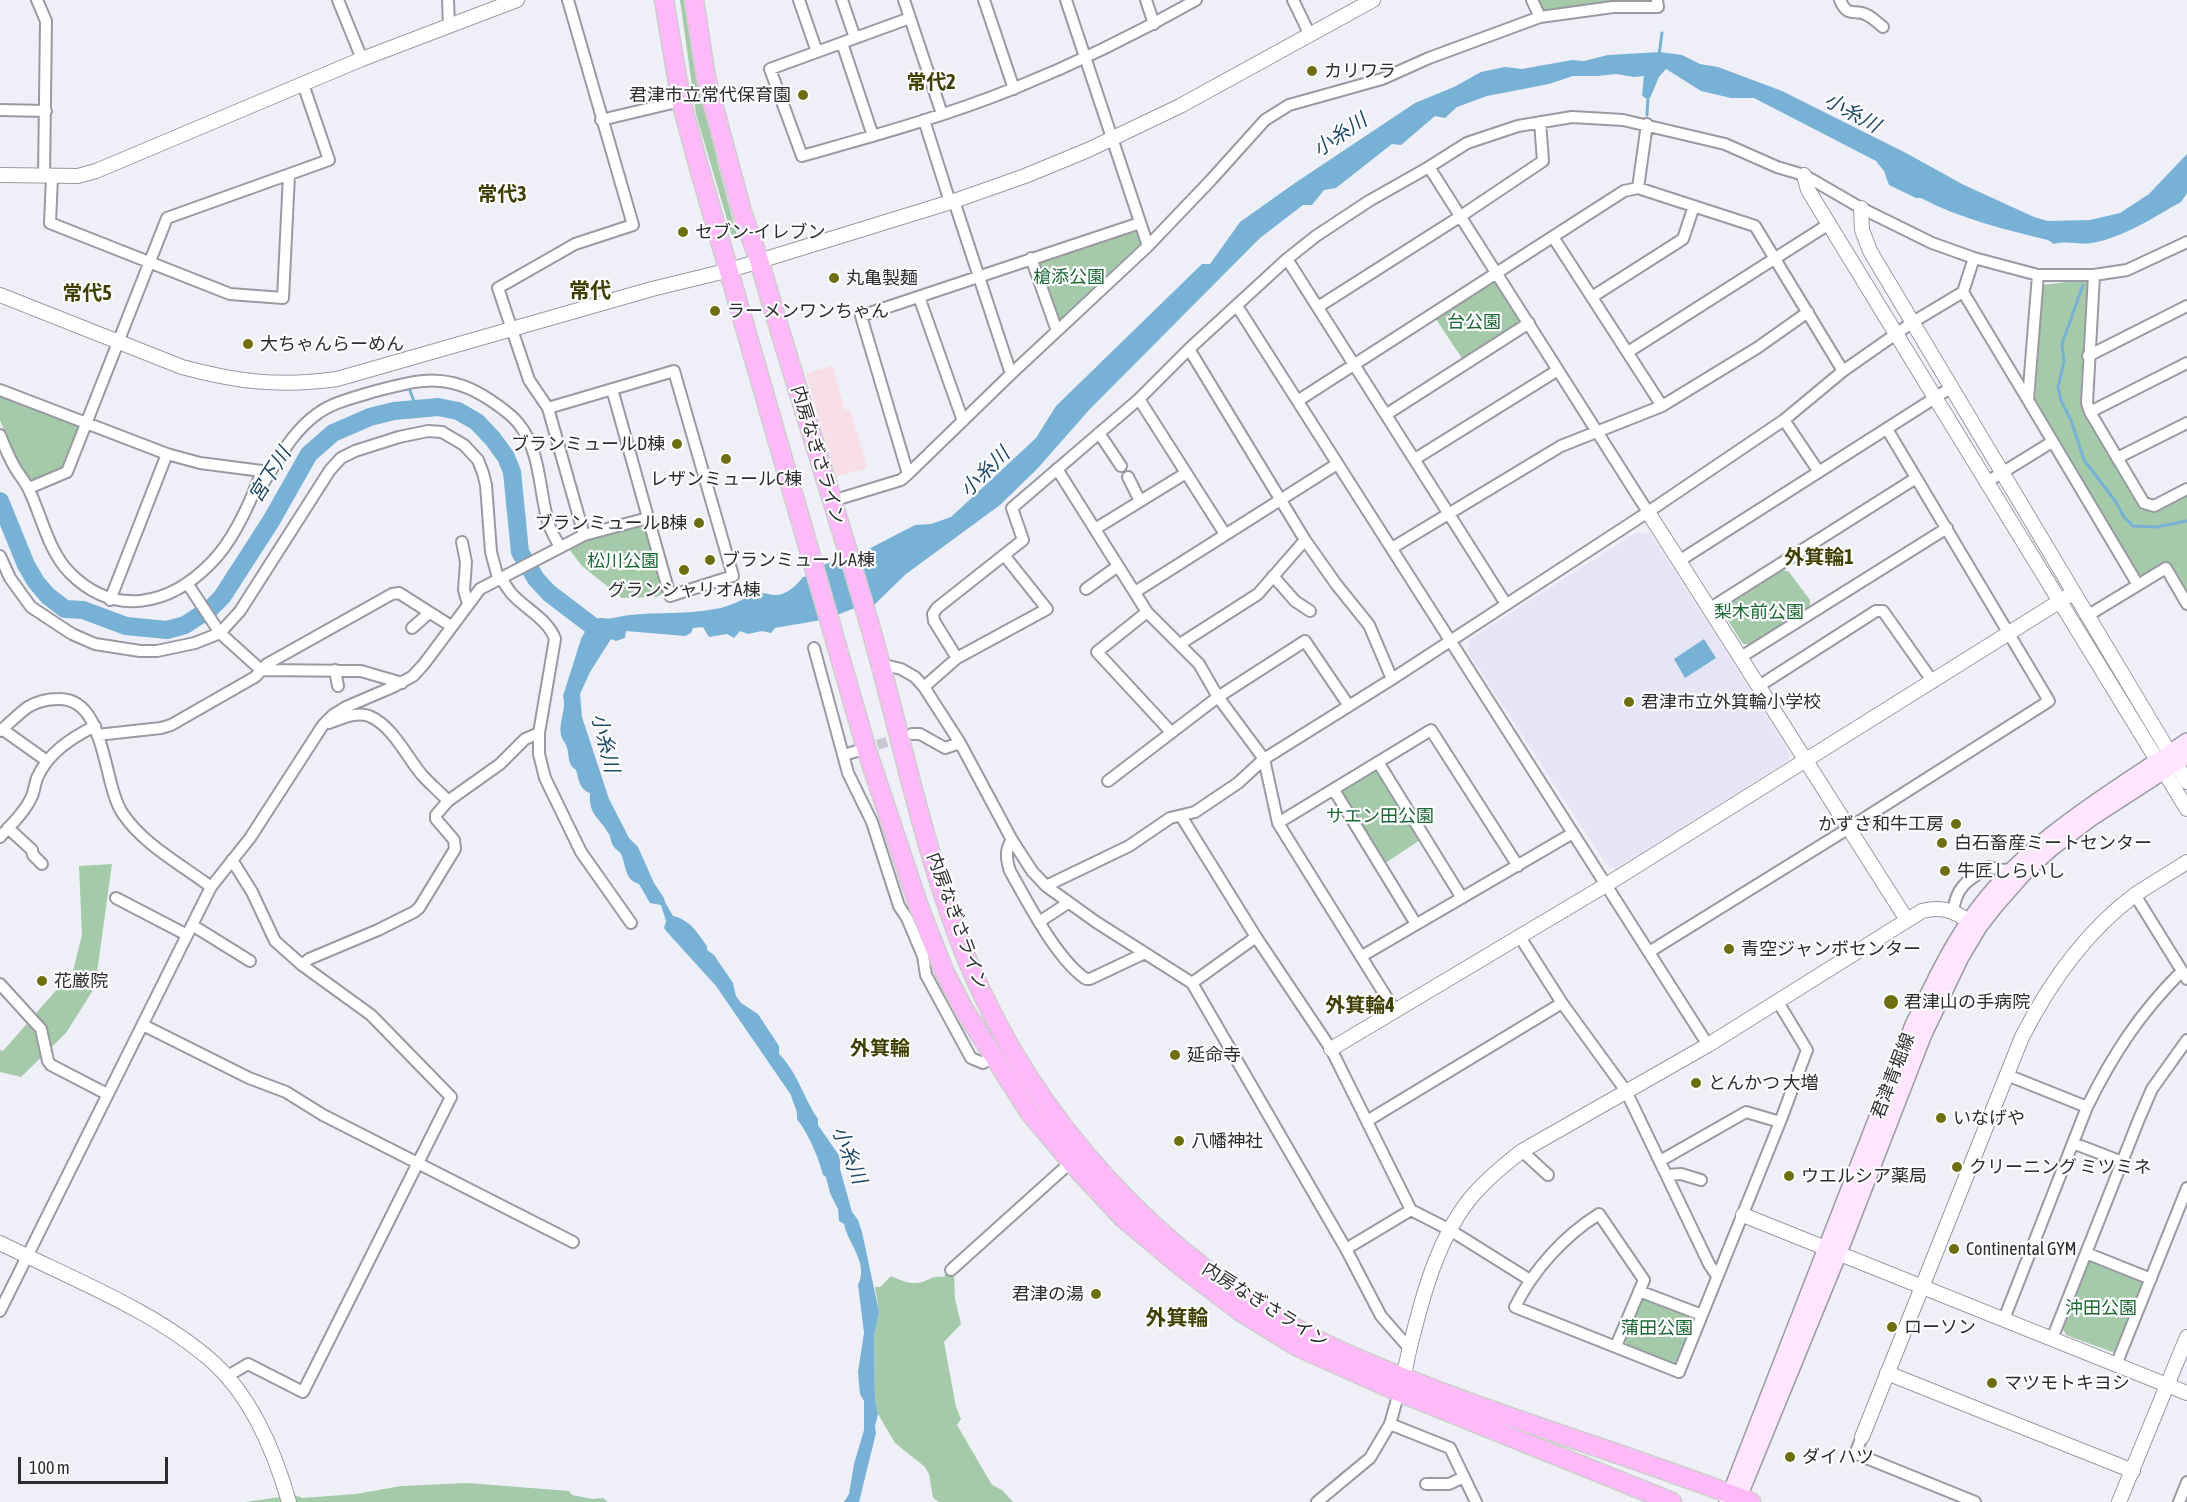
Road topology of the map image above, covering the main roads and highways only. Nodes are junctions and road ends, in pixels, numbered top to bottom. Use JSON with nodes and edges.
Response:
{"nodes":[{"id":1,"x":664,"y":0,"type":"edge"},
{"id":2,"x":694,"y":0,"type":"edge"},
{"id":3,"x":2187,"y":741,"type":"edge"},
{"id":4,"x":2171,"y":761,"type":"edge"},
{"id":5,"x":1974,"y":924,"type":"junction"},
{"id":6,"x":1401,"y":1385,"type":"junction"},
{"id":7,"x":1737,"y":1500,"type":"edge"},
{"id":8,"x":1672,"y":1502,"type":"edge"}],
"edges":[{"from":1,"to":6,"type":"highway","name":"内房なぎさライン"},
{"from":2,"to":6,"type":"highway","name":"内房なぎさライン"},
{"from":3,"to":4,"type":"main road","name":"君津青堀線"},
{"from":4,"to":5,"type":"main road","name":"君津青堀線"},
{"from":4,"to":5,"type":"main road","name":"君津青堀線"},
{"from":5,"to":7,"type":"main road","name":"君津青堀線"},
{"from":6,"to":7,"type":"highway","name":"内房なぎさライン"},
{"from":6,"to":8,"type":"highway","name":"内房なぎさライン"}]}
